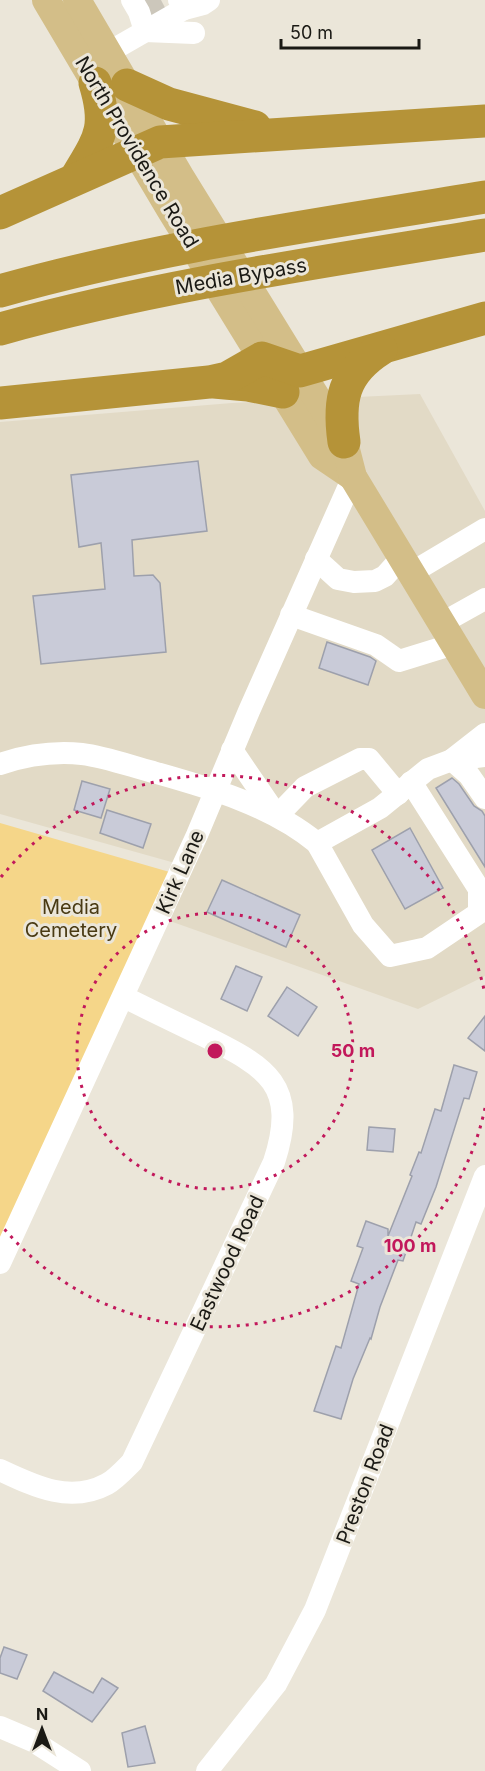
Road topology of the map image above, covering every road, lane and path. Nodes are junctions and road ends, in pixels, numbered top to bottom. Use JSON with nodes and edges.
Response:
{"nodes":[{"id":1,"x":46,"y":0,"type":"edge"},
{"id":2,"x":77,"y":0,"type":"edge"},
{"id":3,"x":209,"y":0,"type":"edge"},
{"id":4,"x":182,"y":4,"type":"edge"},
{"id":5,"x":141,"y":13,"type":"edge"},
{"id":6,"x":194,"y":33,"type":"dead end"},
{"id":7,"x":109,"y":52,"type":"junction"},
{"id":8,"x":95,"y":83,"type":"junction"},
{"id":9,"x":127,"y":85,"type":"junction"},
{"id":10,"x":485,"y":121,"type":"edge"},
{"id":11,"x":311,"y":134,"type":"junction"},
{"id":12,"x":148,"y":147,"type":"junction"},
{"id":13,"x":76,"y":178,"type":"junction"},
{"id":14,"x":485,"y":197,"type":"edge"},
{"id":15,"x":0,"y":213,"type":"edge"},
{"id":16,"x":485,"y":235,"type":"edge"},
{"id":17,"x":0,"y":291,"type":"edge"},
{"id":18,"x":485,"y":318,"type":"edge"},
{"id":19,"x":0,"y":329,"type":"edge"},
{"id":20,"x":386,"y":346,"type":"junction"},
{"id":21,"x":272,"y":350,"type":"junction"},
{"id":22,"x":209,"y":382,"type":"junction"},
{"id":23,"x":292,"y":382,"type":"junction"},
{"id":24,"x":0,"y":403,"type":"edge"},
{"id":25,"x":344,"y":442,"type":"junction"},
{"id":26,"x":353,"y":477,"type":"junction"},
{"id":27,"x":485,"y":529,"type":"edge"},
{"id":28,"x":316,"y":560,"type":"junction"},
{"id":29,"x":406,"y":565,"type":"junction"},
{"id":30,"x":485,"y":599,"type":"edge"},
{"id":31,"x":291,"y":615,"type":"junction"},
{"id":32,"x":448,"y":634,"type":"junction"},
{"id":33,"x":485,"y":694,"type":"edge"},
{"id":34,"x":485,"y":734,"type":"edge"},
{"id":35,"x":232,"y":750,"type":"junction"},
{"id":36,"x":485,"y":756,"type":"edge"},
{"id":37,"x":452,"y":760,"type":"junction"},
{"id":38,"x":0,"y":764,"type":"edge"},
{"id":39,"x":405,"y":788,"type":"junction"},
{"id":40,"x":215,"y":789,"type":"junction"},
{"id":41,"x":485,"y":798,"type":"edge"},
{"id":42,"x":277,"y":816,"type":"junction"},
{"id":43,"x":317,"y":843,"type":"junction"},
{"id":44,"x":482,"y":913,"type":"edge"},
{"id":45,"x":124,"y":997,"type":"junction"},
{"id":46,"x":485,"y":1176,"type":"edge"},
{"id":47,"x":0,"y":1263,"type":"edge"},
{"id":48,"x":0,"y":1470,"type":"edge"},
{"id":49,"x":0,"y":1727,"type":"edge"},
{"id":50,"x":80,"y":1771,"type":"edge"},
{"id":51,"x":207,"y":1771,"type":"edge"}],
"edges":[{"from":1,"to":8,"type":"main road","name":"North Providence Road"},
{"from":2,"to":7,"type":"main road","name":"North Providence Road"},
{"from":3,"to":4,"type":"street"},
{"from":4,"to":5,"type":"street"},
{"from":5,"to":6,"type":"street"},
{"from":5,"to":7,"type":"street"},
{"from":7,"to":9,"type":"main road","name":"North Providence Road"},
{"from":8,"to":12,"type":"main road","name":"North Providence Road"},
{"from":8,"to":13,"type":"highway"},
{"from":9,"to":11,"type":"highway"},
{"from":9,"to":12,"type":"main road","name":"North Providence Road"},
{"from":10,"to":11,"type":"highway"},
{"from":11,"to":12,"type":"highway"},
{"from":12,"to":13,"type":"highway"},
{"from":12,"to":21,"type":"main road","name":"North Providence Road"},
{"from":13,"to":15,"type":"highway"},
{"from":14,"to":17,"type":"highway","name":"Media Bypass"},
{"from":16,"to":19,"type":"highway","name":"Media Bypass"},
{"from":18,"to":20,"type":"highway"},
{"from":20,"to":23,"type":"highway"},
{"from":20,"to":25,"type":"highway"},
{"from":21,"to":22,"type":"highway"},
{"from":21,"to":23,"type":"highway"},
{"from":22,"to":23,"type":"highway"},
{"from":22,"to":24,"type":"highway"},
{"from":23,"to":25,"type":"main road"},
{"from":23,"to":26,"type":"main road"},
{"from":25,"to":26,"type":"main road"},
{"from":26,"to":28,"type":"street","name":"Kirk Lane"},
{"from":26,"to":29,"type":"main road"},
{"from":27,"to":29,"type":"street"},
{"from":28,"to":29,"type":"street"},
{"from":28,"to":31,"type":"street","name":"Kirk Lane"},
{"from":29,"to":32,"type":"main road"},
{"from":30,"to":32,"type":"street"},
{"from":31,"to":32,"type":"street"},
{"from":31,"to":35,"type":"street","name":"Kirk Lane"},
{"from":32,"to":33,"type":"main road"},
{"from":34,"to":37,"type":"street"},
{"from":35,"to":40,"type":"street","name":"Kirk Lane"},
{"from":35,"to":42,"type":"street"},
{"from":36,"to":37,"type":"street"},
{"from":37,"to":39,"type":"street"},
{"from":37,"to":41,"type":"street"},
{"from":38,"to":40,"type":"street"},
{"from":39,"to":42,"type":"street"},
{"from":39,"to":43,"type":"street"},
{"from":39,"to":44,"type":"street"},
{"from":40,"to":42,"type":"street"},
{"from":40,"to":45,"type":"street","name":"Kirk Lane"},
{"from":42,"to":43,"type":"street"},
{"from":43,"to":44,"type":"street"},
{"from":45,"to":47,"type":"street","name":"Kirk Lane"},
{"from":45,"to":48,"type":"street","name":"Eastwood Road"},
{"from":46,"to":51,"type":"street","name":"Preston Road"},
{"from":49,"to":50,"type":"street"}]}
